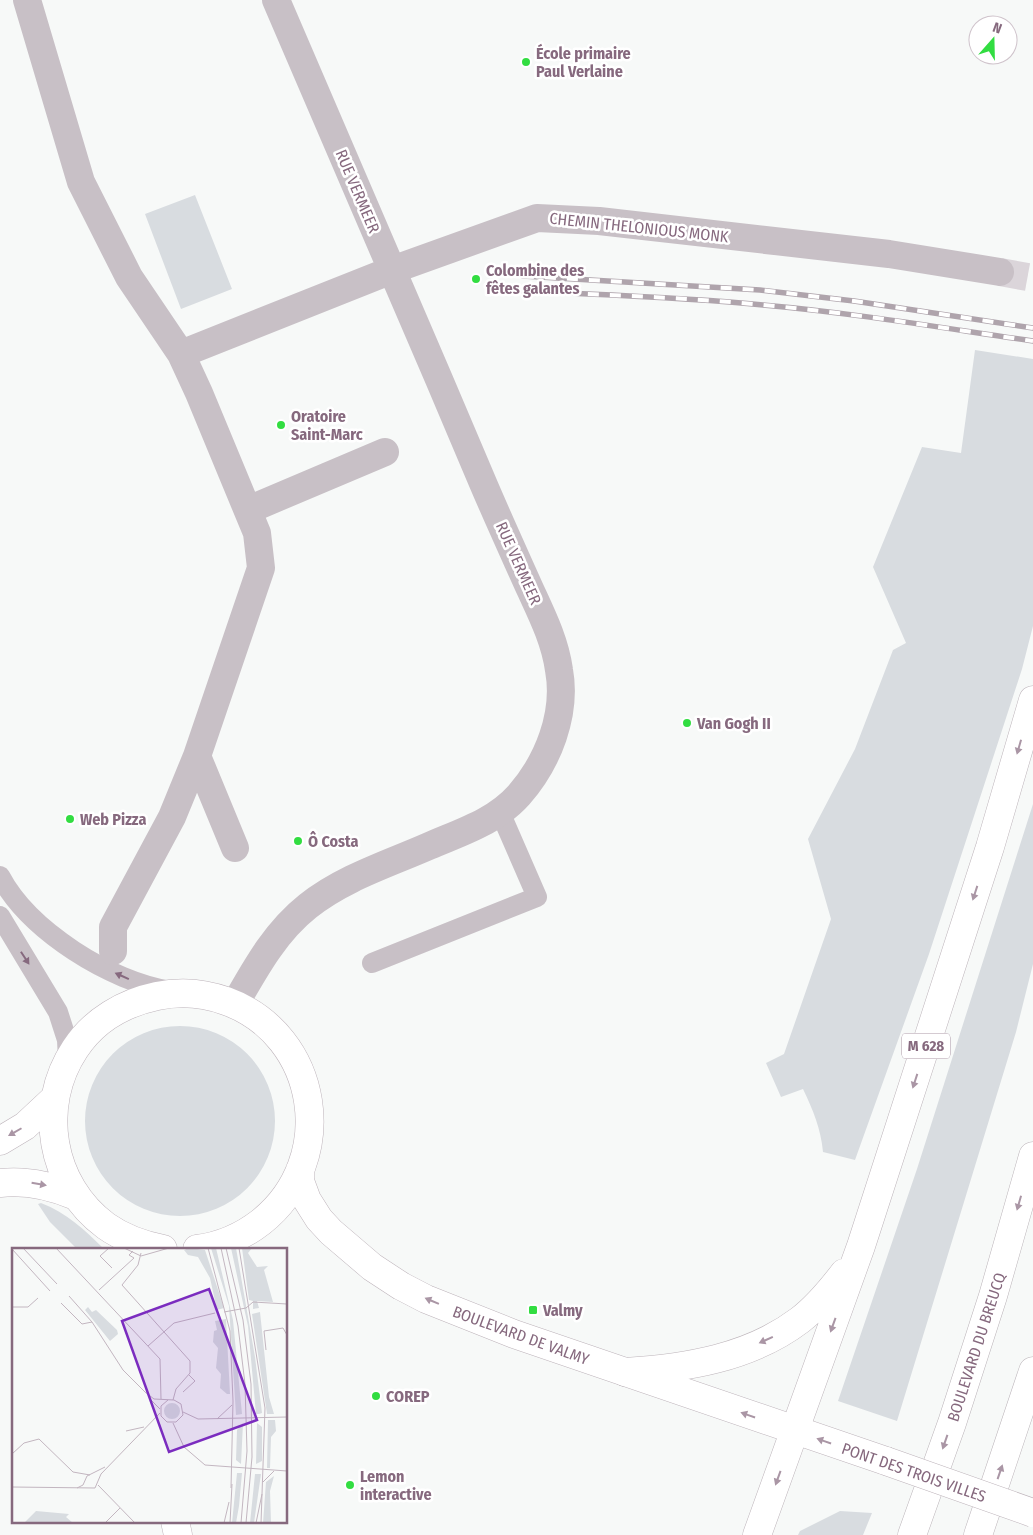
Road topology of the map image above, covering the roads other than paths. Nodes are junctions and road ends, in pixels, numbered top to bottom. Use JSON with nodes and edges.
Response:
{"nodes":[{"id":1,"x":27,"y":0,"type":"edge"},
{"id":2,"x":276,"y":0,"type":"edge"},
{"id":3,"x":392,"y":270,"type":"junction"},
{"id":4,"x":1000,"y":272,"type":"tunnel mouth"},
{"id":5,"x":181,"y":354,"type":"junction"},
{"id":6,"x":386,"y":452,"type":"dead end"},
{"id":7,"x":248,"y":510,"type":"junction"},
{"id":8,"x":1033,"y":700,"type":"edge"},
{"id":9,"x":197,"y":756,"type":"junction"},
{"id":10,"x":500,"y":812,"type":"junction"},
{"id":11,"x":235,"y":848,"type":"dead end"},
{"id":12,"x":0,"y":876,"type":"edge"},
{"id":13,"x":0,"y":916,"type":"edge"},
{"id":14,"x":113,"y":951,"type":"dead end"},
{"id":15,"x":372,"y":963,"type":"dead end"},
{"id":16,"x":185,"y":993,"type":"junction"},
{"id":17,"x":235,"y":1004,"type":"junction"},
{"id":18,"x":68,"y":1060,"type":"junction"},
{"id":19,"x":55,"y":1098,"type":"junction"},
{"id":20,"x":0,"y":1141,"type":"edge"},
{"id":21,"x":1033,"y":1156,"type":"edge"},
{"id":22,"x":300,"y":1170,"type":"junction"},
{"id":23,"x":0,"y":1183,"type":"edge"},
{"id":24,"x":76,"y":1196,"type":"junction"},
{"id":25,"x":861,"y":1246,"type":"junction"},
{"id":26,"x":153,"y":1248,"type":"edge"},
{"id":27,"x":203,"y":1248,"type":"edge"},
{"id":28,"x":1033,"y":1371,"type":"edge"},
{"id":29,"x":625,"y":1372,"type":"junction"},
{"id":30,"x":794,"y":1431,"type":"junction"},
{"id":31,"x":1033,"y":1513,"type":"edge"},
{"id":32,"x":174,"y":1522,"type":"edge"},
{"id":33,"x":178,"y":1535,"type":"edge"},
{"id":34,"x":757,"y":1535,"type":"edge"},
{"id":35,"x":912,"y":1535,"type":"edge"},
{"id":36,"x":978,"y":1535,"type":"edge"}],
"edges":[{"from":1,"to":5,"type":"street"},
{"from":2,"to":3,"type":"street","name":"RUE VERMEER"},
{"from":3,"to":4,"type":"street","name":"CHEMIN THELONIOUS MONK"},
{"from":3,"to":5,"type":"street","name":"CHEMIN THELONIOUS MONK"},
{"from":3,"to":10,"type":"street","name":"RUE VERMEER"},
{"from":5,"to":7,"type":"street"},
{"from":6,"to":7,"type":"street"},
{"from":7,"to":9,"type":"street"},
{"from":8,"to":25,"type":"main road","number":"M 628","one_way":true},
{"from":9,"to":11,"type":"street"},
{"from":9,"to":14,"type":"street"},
{"from":10,"to":15,"type":"lane"},
{"from":10,"to":17,"type":"street","name":"RUE VERMEER"},
{"from":16,"to":12,"type":"lane","one_way":true},
{"from":13,"to":18,"type":"lane","one_way":true},
{"from":16,"to":17,"type":"main road"},
{"from":16,"to":18,"type":"main road"},
{"from":17,"to":22,"type":"main road"},
{"from":18,"to":19,"type":"main road"},
{"from":19,"to":20,"type":"main road","one_way":true},
{"from":19,"to":24,"type":"main road"},
{"from":21,"to":35,"type":"main road","name":"BOULEVARD DU BREUCQ","one_way":true},
{"from":22,"to":27,"type":"main road"},
{"from":29,"to":22,"type":"main road","name":"BOULEVARD DE VALMY","one_way":true},
{"from":23,"to":24,"type":"main road","one_way":true},
{"from":24,"to":26,"type":"main road"},
{"from":25,"to":29,"type":"main road","one_way":true},
{"from":25,"to":30,"type":"main road","number":"M 628","one_way":true},
{"from":36,"to":28,"type":"main road","one_way":true},
{"from":30,"to":29,"type":"main road","name":"BOULEVARD DE VALMY","one_way":true},
{"from":31,"to":30,"type":"main road","name":"PONT DES TROIS VILLES","one_way":true,"bridge":true},
{"from":30,"to":34,"type":"main road","number":"M 628","one_way":true},
{"from":32,"to":33,"type":"main road"}]}
